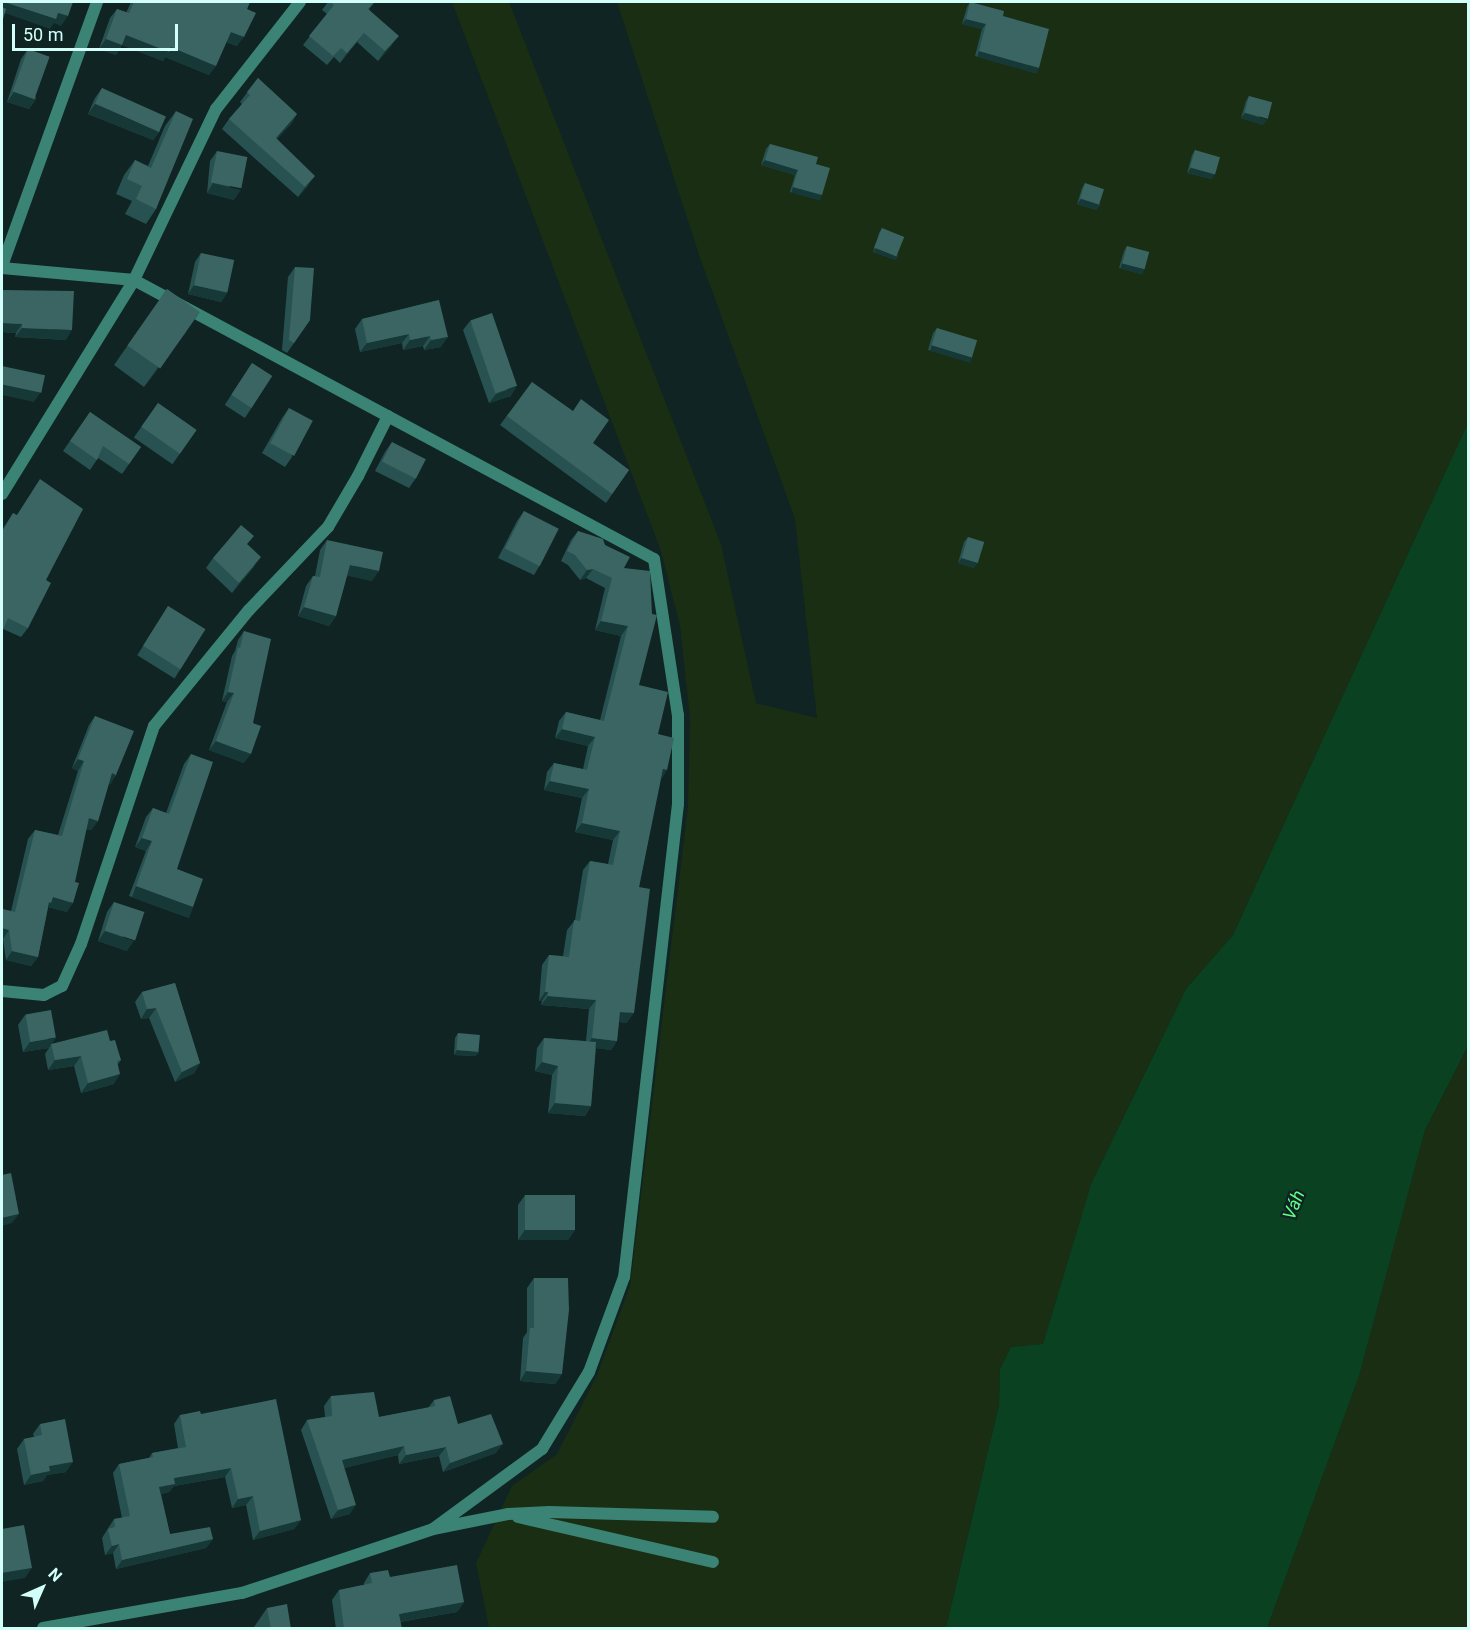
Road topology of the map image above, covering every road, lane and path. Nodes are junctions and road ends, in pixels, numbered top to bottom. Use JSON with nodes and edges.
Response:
{"nodes":[{"id":1,"x":97,"y":2,"type":"edge"},
{"id":2,"x":300,"y":2,"type":"edge"},
{"id":3,"x":2,"y":267,"type":"edge"},
{"id":4,"x":134,"y":280,"type":"junction"},
{"id":5,"x":388,"y":416,"type":"junction"},
{"id":6,"x":2,"y":494,"type":"edge"},
{"id":7,"x":2,"y":991,"type":"edge"},
{"id":8,"x":508,"y":1514,"type":"junction"},
{"id":9,"x":713,"y":1517,"type":"dead end"},
{"id":10,"x":433,"y":1529,"type":"junction"},
{"id":11,"x":713,"y":1562,"type":"dead end"},
{"id":12,"x":42,"y":1629,"type":"edge"}],
"edges":[{"from":1,"to":3,"type":"street"},
{"from":2,"to":4,"type":"street"},
{"from":3,"to":4,"type":"street"},
{"from":4,"to":5,"type":"street"},
{"from":4,"to":6,"type":"street"},
{"from":5,"to":7,"type":"street"},
{"from":5,"to":10,"type":"street"},
{"from":8,"to":9,"type":"street"},
{"from":8,"to":10,"type":"street"},
{"from":8,"to":11,"type":"street"},
{"from":10,"to":12,"type":"street"}]}
